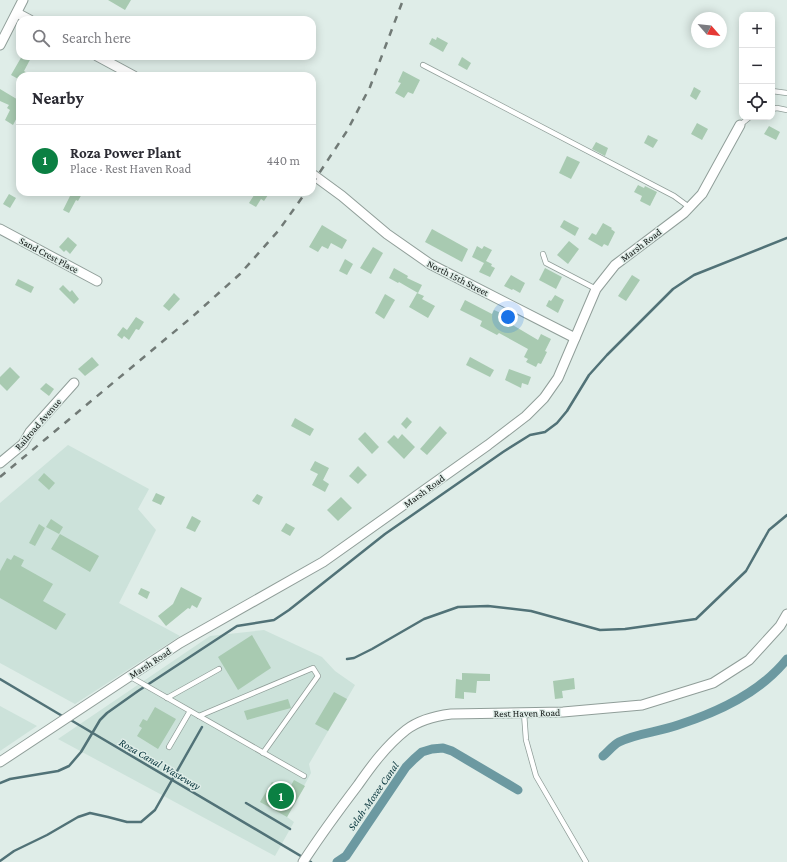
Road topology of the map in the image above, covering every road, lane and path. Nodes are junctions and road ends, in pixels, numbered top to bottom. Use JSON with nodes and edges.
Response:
{"nodes":[{"id":1,"x":23,"y":0,"type":"edge"},
{"id":2,"x":17,"y":13,"type":"junction"},
{"id":3,"x":23,"y":16,"type":"edge"},
{"id":4,"x":0,"y":45,"type":"edge"},
{"id":5,"x":104,"y":60,"type":"edge"},
{"id":6,"x":423,"y":65,"type":"dead end"},
{"id":7,"x":127,"y":72,"type":"edge"},
{"id":8,"x":775,"y":91,"type":"edge"},
{"id":9,"x":787,"y":93,"type":"edge"},
{"id":10,"x":775,"y":108,"type":"edge"},
{"id":11,"x":787,"y":110,"type":"edge"},
{"id":12,"x":742,"y":121,"type":"edge"},
{"id":13,"x":316,"y":177,"type":"edge"},
{"id":14,"x":689,"y":207,"type":"junction"},
{"id":15,"x":0,"y":229,"type":"edge"},
{"id":16,"x":543,"y":254,"type":"dead end"},
{"id":17,"x":97,"y":281,"type":"dead end"},
{"id":18,"x":596,"y":289,"type":"junction"},
{"id":19,"x":575,"y":338,"type":"junction"},
{"id":20,"x":74,"y":383,"type":"dead end"},
{"id":21,"x":0,"y":464,"type":"edge"},
{"id":22,"x":787,"y":614,"type":"edge"},
{"id":23,"x":219,"y":669,"type":"dead end"},
{"id":24,"x":129,"y":676,"type":"junction"},
{"id":25,"x":167,"y":698,"type":"junction"},
{"id":26,"x":190,"y":711,"type":"junction"},
{"id":27,"x":524,"y":713,"type":"junction"},
{"id":28,"x":199,"y":716,"type":"junction"},
{"id":29,"x":169,"y":747,"type":"dead end"},
{"id":30,"x":263,"y":752,"type":"junction"},
{"id":31,"x":0,"y":762,"type":"edge"},
{"id":32,"x":304,"y":776,"type":"dead end"},
{"id":33,"x":303,"y":862,"type":"edge"},
{"id":34,"x":586,"y":862,"type":"edge"}],
"edges":[{"from":1,"to":2,"type":"street"},
{"from":2,"to":3,"type":"street"},
{"from":2,"to":4,"type":"street"},
{"from":5,"to":7,"type":"street"},
{"from":6,"to":14,"type":"lane"},
{"from":8,"to":9,"type":"lane"},
{"from":10,"to":11,"type":"lane"},
{"from":12,"to":14,"type":"street","name":"Marsh Road"},
{"from":13,"to":19,"type":"street","name":"North 15th Street"},
{"from":14,"to":18,"type":"street","name":"Marsh Road"},
{"from":15,"to":17,"type":"street","name":"Sand Crest Place"},
{"from":16,"to":18,"type":"lane"},
{"from":18,"to":19,"type":"street","name":"Marsh Road"},
{"from":19,"to":24,"type":"street","name":"Marsh Road"},
{"from":20,"to":21,"type":"street","name":"Railroad Avenue"},
{"from":22,"to":27,"type":"street","name":"Rest Haven Road"},
{"from":23,"to":25,"type":"lane"},
{"from":24,"to":25,"type":"lane"},
{"from":24,"to":31,"type":"street","name":"Marsh Road"},
{"from":25,"to":26,"type":"lane"},
{"from":26,"to":28,"type":"lane"},
{"from":26,"to":29,"type":"lane"},
{"from":27,"to":33,"type":"street","name":"Rest Haven Road"},
{"from":27,"to":34,"type":"lane"},
{"from":28,"to":30,"type":"lane"},
{"from":28,"to":30,"type":"lane"},
{"from":30,"to":32,"type":"lane"}]}
